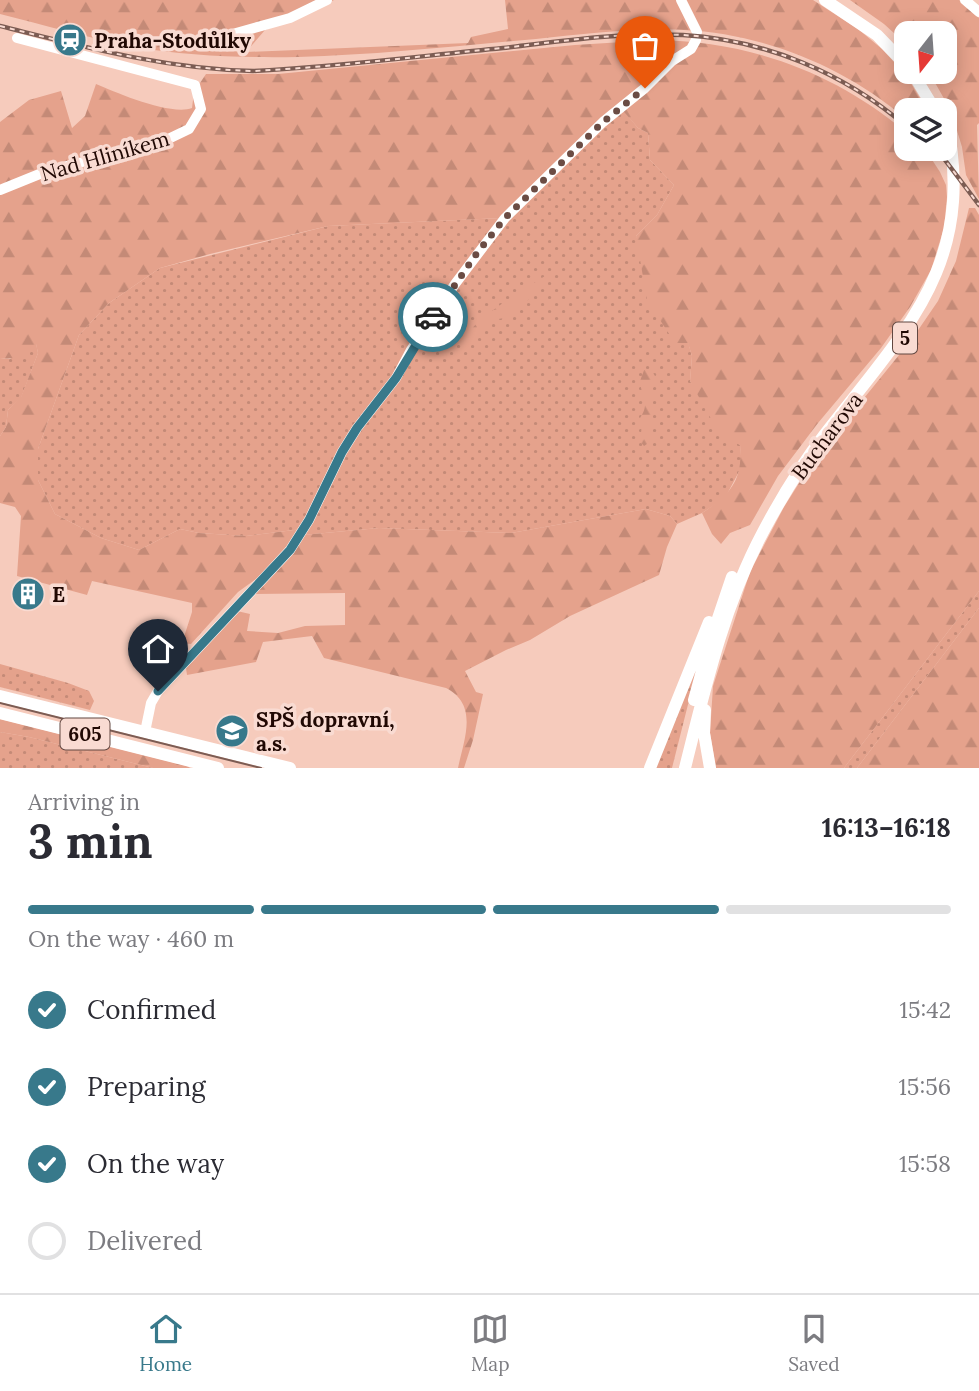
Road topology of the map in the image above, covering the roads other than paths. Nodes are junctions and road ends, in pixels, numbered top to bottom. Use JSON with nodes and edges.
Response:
{"nodes":[{"id":1,"x":327,"y":0,"type":"edge"},
{"id":2,"x":681,"y":0,"type":"edge"},
{"id":3,"x":825,"y":0,"type":"edge"},
{"id":4,"x":838,"y":0,"type":"edge"},
{"id":5,"x":965,"y":0,"type":"edge"},
{"id":6,"x":979,"y":12,"type":"edge"},
{"id":7,"x":229,"y":35,"type":"dead end"},
{"id":8,"x":17,"y":38,"type":"dead end"},
{"id":9,"x":894,"y":42,"type":"edge"},
{"id":10,"x":894,"y":53,"type":"edge"},
{"id":11,"x":957,"y":158,"type":"edge"},
{"id":12,"x":952,"y":161,"type":"edge"},
{"id":13,"x":0,"y":190,"type":"edge"},
{"id":14,"x":760,"y":530,"type":"junction"},
{"id":15,"x":748,"y":553,"type":"junction"},
{"id":16,"x":725,"y":594,"type":"junction"},
{"id":17,"x":707,"y":685,"type":"junction"},
{"id":18,"x":0,"y":696,"type":"edge"},
{"id":19,"x":0,"y":713,"type":"edge"},
{"id":20,"x":145,"y":732,"type":"junction"},
{"id":21,"x":218,"y":768,"type":"edge"},
{"id":22,"x":289,"y":768,"type":"edge"},
{"id":23,"x":650,"y":768,"type":"edge"},
{"id":24,"x":677,"y":768,"type":"edge"},
{"id":25,"x":685,"y":768,"type":"edge"},
{"id":26,"x":710,"y":768,"type":"edge"}],
"edges":[{"from":1,"to":7,"type":"street"},
{"from":2,"to":20,"type":"street"},
{"from":3,"to":10,"type":"main road"},
{"from":4,"to":9,"type":"main road"},
{"from":5,"to":6,"type":"street"},
{"from":8,"to":13,"type":"street","name":"Nad Hliníkem"},
{"from":11,"to":14,"type":"main road","name":"Bucharova","number":"5"},
{"from":12,"to":14,"type":"main road","name":"Bucharova","number":"5"},
{"from":14,"to":15,"type":"main road","name":"Bucharova","number":"5"},
{"from":15,"to":16,"type":"main road","name":"Bucharova","number":"5"},
{"from":15,"to":17,"type":"main road","name":"Bucharova","number":"5"},
{"from":16,"to":23,"type":"main road"},
{"from":16,"to":24,"type":"main road","name":"Bucharova","number":"5"},
{"from":17,"to":25,"type":"main road","name":"Bucharova","number":"5"},
{"from":17,"to":26,"type":"main road"},
{"from":18,"to":20,"type":"main road","number":"605"},
{"from":19,"to":21,"type":"main road","number":"605"},
{"from":20,"to":22,"type":"main road","number":"605"}]}
